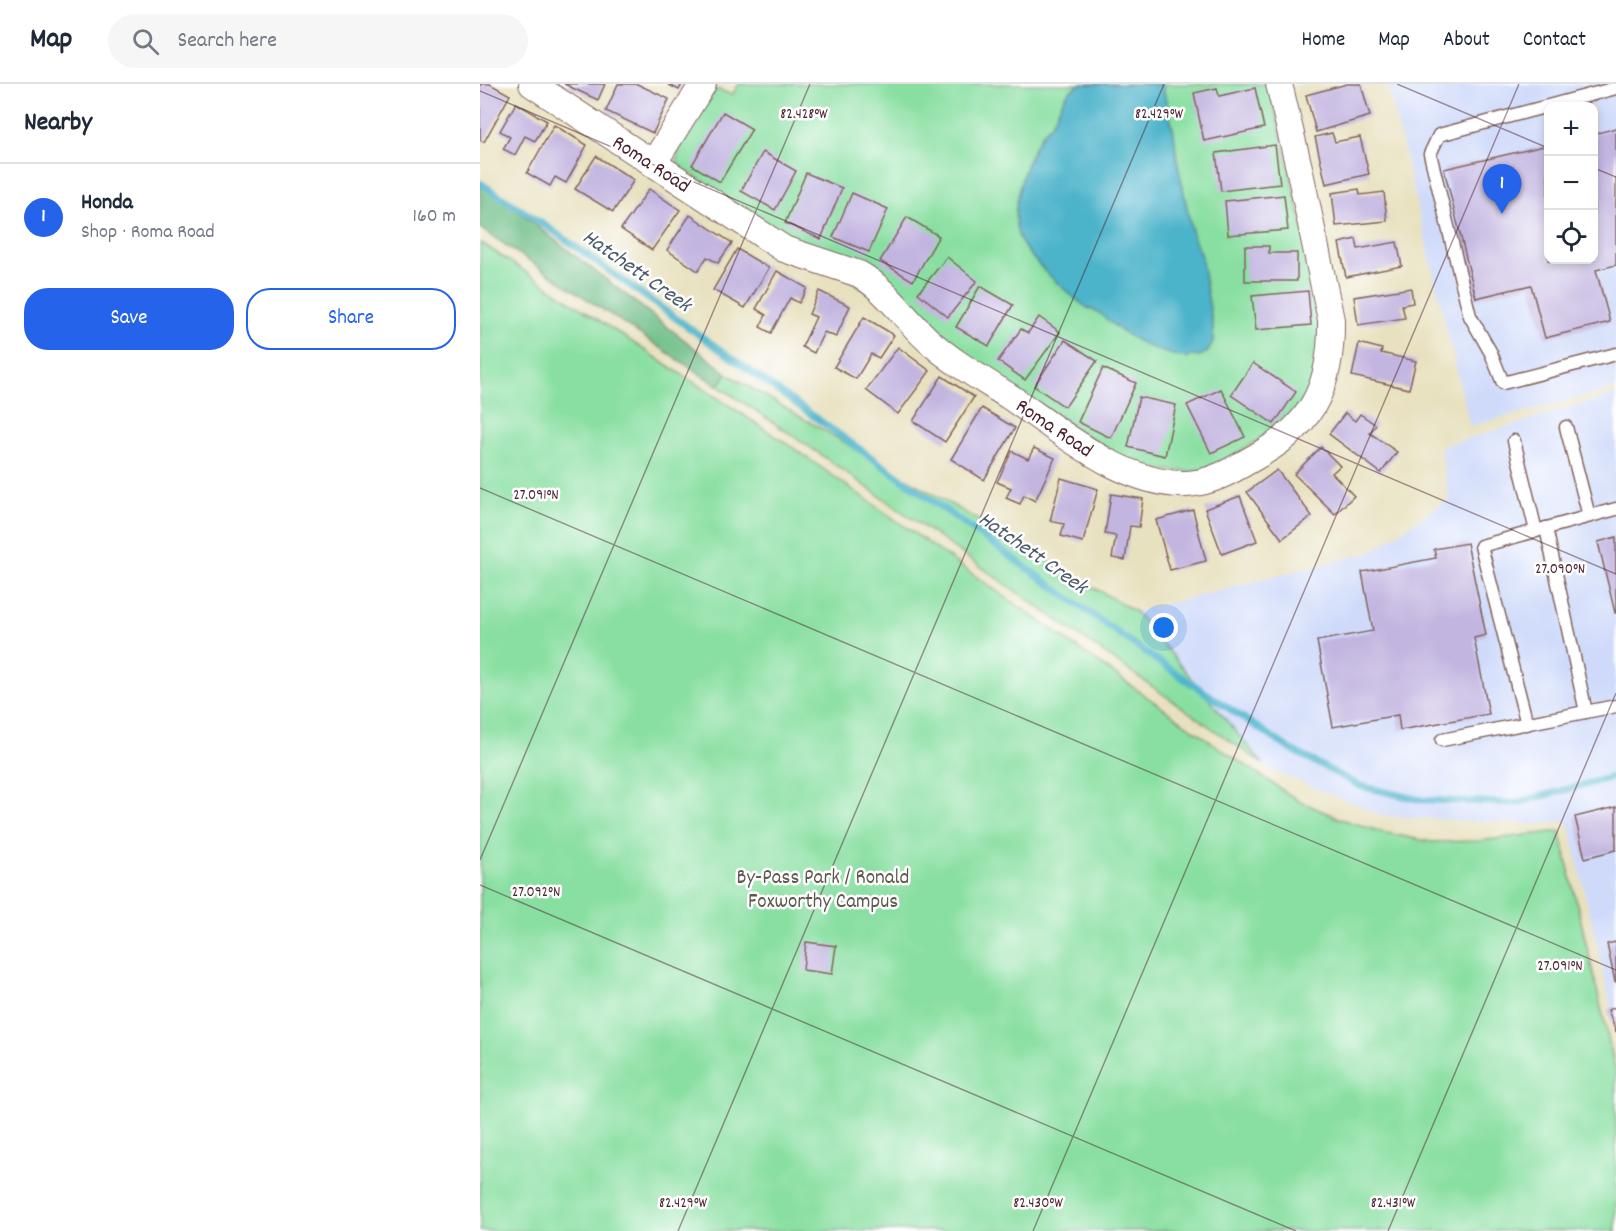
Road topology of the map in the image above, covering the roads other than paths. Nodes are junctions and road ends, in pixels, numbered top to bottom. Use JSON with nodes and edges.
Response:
{"nodes":[{"id":1,"x":532,"y":84,"type":"edge"},
{"id":2,"x":703,"y":84,"type":"edge"},
{"id":3,"x":1279,"y":84,"type":"edge"},
{"id":4,"x":1616,"y":88,"type":"edge"},
{"id":5,"x":653,"y":164,"type":"junction"},
{"id":6,"x":1616,"y":354,"type":"edge"},
{"id":7,"x":1566,"y":427,"type":"dead end"},
{"id":8,"x":1514,"y":441,"type":"dead end"},
{"id":9,"x":1616,"y":509,"type":"edge"},
{"id":10,"x":1589,"y":516,"type":"junction"},
{"id":11,"x":1541,"y":529,"type":"junction"},
{"id":12,"x":1616,"y":706,"type":"edge"},
{"id":13,"x":1586,"y":712,"type":"junction"},
{"id":14,"x":1527,"y":724,"type":"junction"},
{"id":15,"x":1442,"y":740,"type":"dead end"}],
"edges":[{"from":1,"to":5,"type":"street","name":"Roma Road"},
{"from":2,"to":5,"type":"street"},
{"from":3,"to":5,"type":"street","name":"Roma Road"},
{"from":4,"to":6,"type":"lane"},
{"from":7,"to":10,"type":"lane"},
{"from":8,"to":11,"type":"lane"},
{"from":9,"to":10,"type":"lane"},
{"from":10,"to":11,"type":"lane"},
{"from":11,"to":13,"type":"lane"},
{"from":11,"to":14,"type":"lane"},
{"from":12,"to":13,"type":"lane"},
{"from":13,"to":14,"type":"lane"},
{"from":14,"to":15,"type":"lane"}]}
